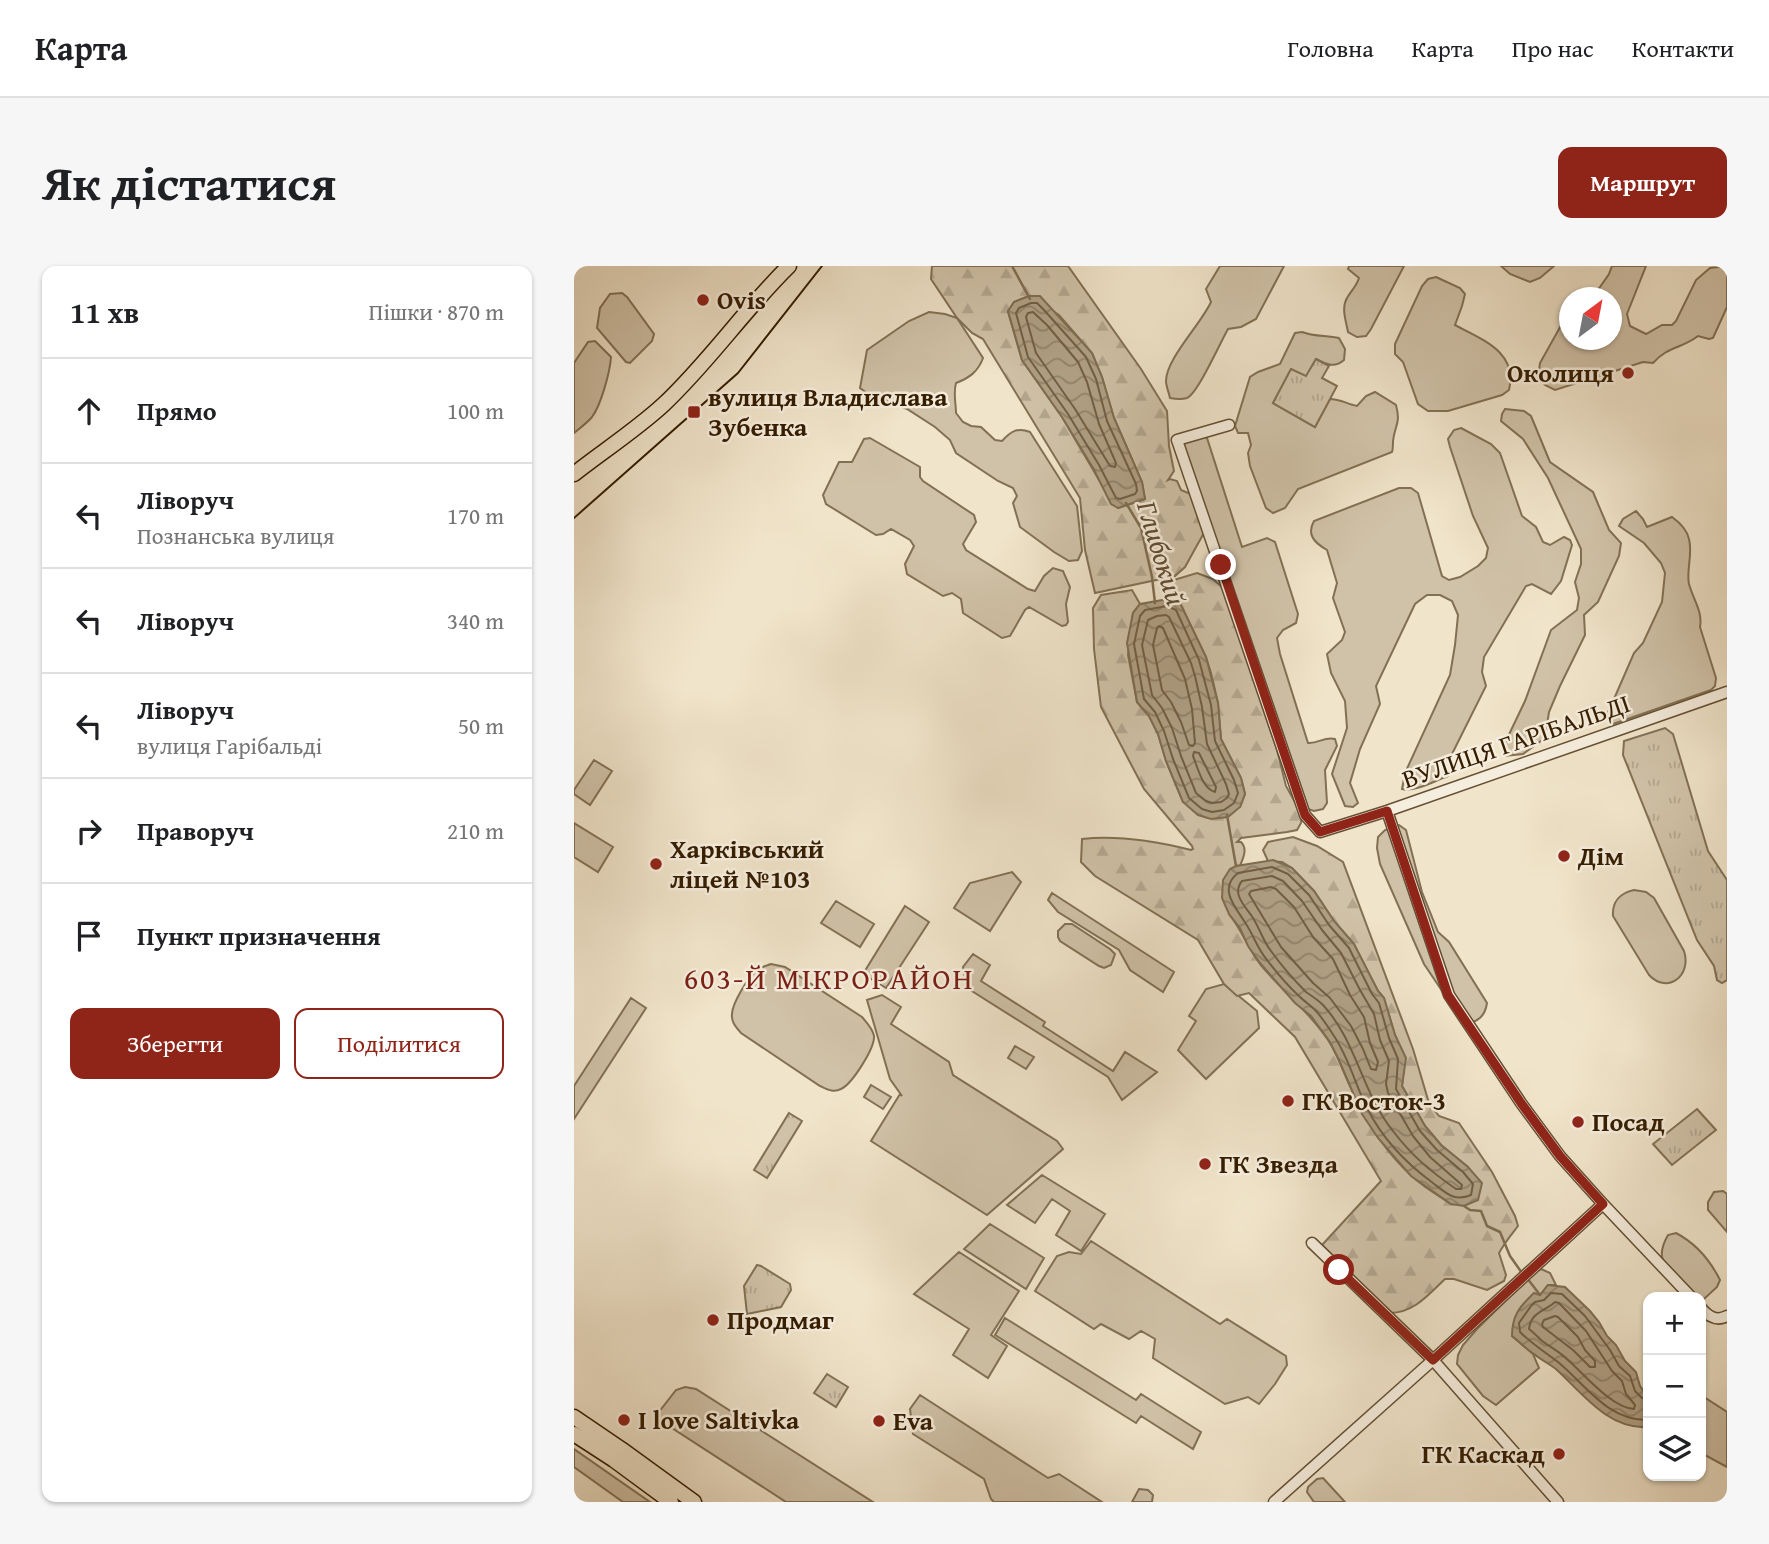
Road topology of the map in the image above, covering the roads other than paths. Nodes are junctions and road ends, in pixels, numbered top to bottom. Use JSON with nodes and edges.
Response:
{"nodes":[{"id":1,"x":789,"y":266,"type":"edge"},
{"id":2,"x":1229,"y":425,"type":"dead end"},
{"id":3,"x":574,"y":474,"type":"edge"},
{"id":4,"x":1727,"y":692,"type":"edge"},
{"id":5,"x":1387,"y":811,"type":"junction"},
{"id":6,"x":1603,"y":1204,"type":"junction"},
{"id":7,"x":1312,"y":1244,"type":"dead end"},
{"id":8,"x":1686,"y":1292,"type":"edge"},
{"id":9,"x":1706,"y":1312,"type":"edge"},
{"id":10,"x":1727,"y":1316,"type":"edge"},
{"id":11,"x":1433,"y":1360,"type":"junction"},
{"id":12,"x":574,"y":1417,"type":"edge"},
{"id":13,"x":574,"y":1434,"type":"edge"},
{"id":14,"x":618,"y":1454,"type":"junction"},
{"id":15,"x":671,"y":1502,"type":"edge"},
{"id":16,"x":694,"y":1502,"type":"edge"},
{"id":17,"x":1274,"y":1502,"type":"edge"},
{"id":18,"x":1558,"y":1502,"type":"edge"}],
"edges":[{"from":1,"to":3,"type":"main road"},
{"from":2,"to":5,"type":"street","name":"ВУЛИЦЯ ГАРІБАЛЬДІ"},
{"from":4,"to":5,"type":"street","name":"ВУЛИЦЯ ГАРІБАЛЬДІ"},
{"from":5,"to":6,"type":"street"},
{"from":6,"to":8,"type":"street"},
{"from":6,"to":11,"type":"street"},
{"from":7,"to":11,"type":"street"},
{"from":9,"to":10,"type":"street"},
{"from":11,"to":17,"type":"street"},
{"from":11,"to":18,"type":"street"},
{"from":12,"to":14,"type":"main road"},
{"from":13,"to":14,"type":"main road"},
{"from":14,"to":15,"type":"main road"},
{"from":14,"to":16,"type":"main road"}]}
